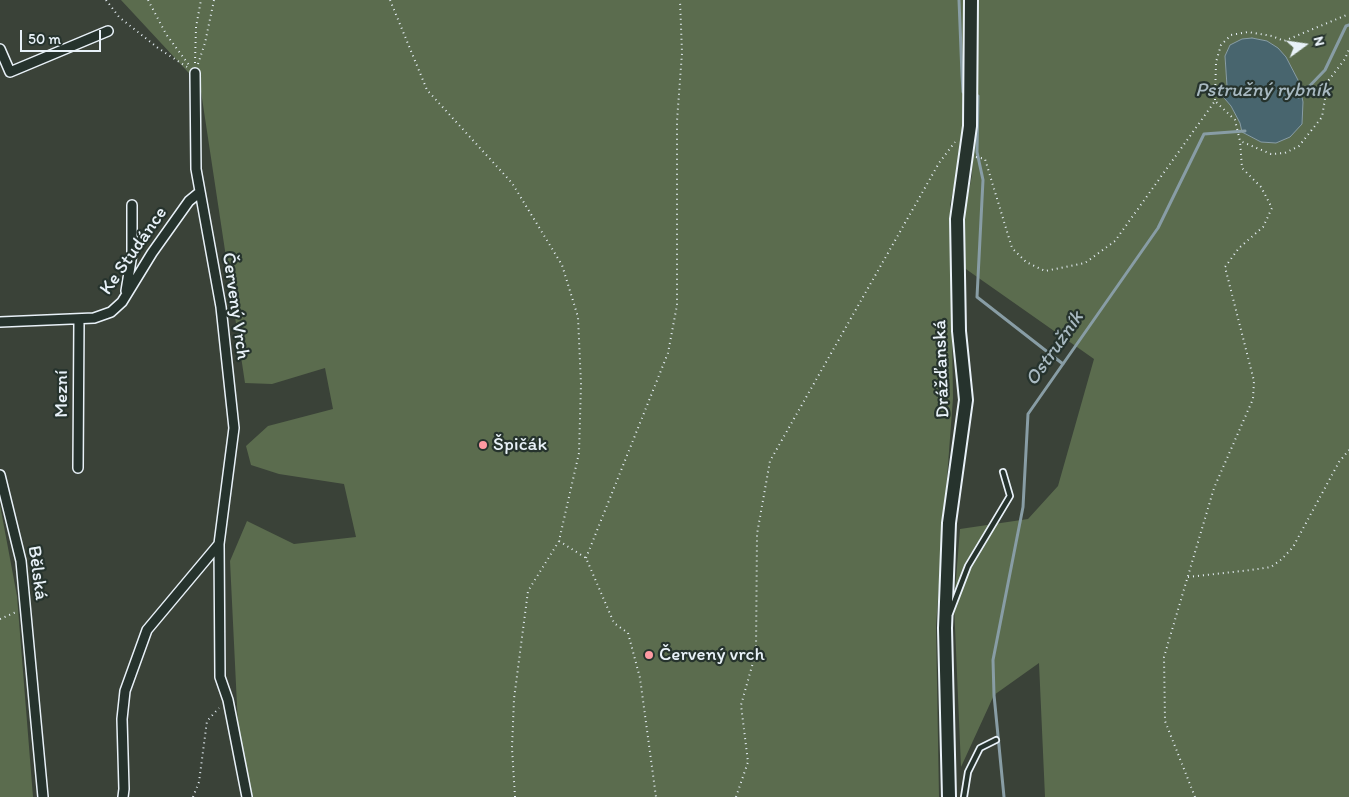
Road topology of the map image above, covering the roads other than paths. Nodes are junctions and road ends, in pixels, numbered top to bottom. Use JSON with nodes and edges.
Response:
{"nodes":[{"id":1,"x":972,"y":0,"type":"edge"},
{"id":2,"x":108,"y":31,"type":"dead end"},
{"id":3,"x":0,"y":49,"type":"edge"},
{"id":4,"x":195,"y":73,"type":"road end"},
{"id":5,"x":200,"y":192,"type":"junction"},
{"id":6,"x":132,"y":205,"type":"dead end"},
{"id":7,"x":125,"y":296,"type":"junction"},
{"id":8,"x":79,"y":319,"type":"junction"},
{"id":9,"x":0,"y":322,"type":"edge"},
{"id":10,"x":78,"y":468,"type":"dead end"},
{"id":11,"x":1003,"y":472,"type":"dead end"},
{"id":12,"x":0,"y":476,"type":"edge"},
{"id":13,"x":219,"y":544,"type":"junction"},
{"id":14,"x":945,"y":628,"type":"junction"},
{"id":15,"x":996,"y":740,"type":"dead end"},
{"id":16,"x":43,"y":797,"type":"edge"},
{"id":17,"x":123,"y":797,"type":"edge"},
{"id":18,"x":247,"y":797,"type":"edge"},
{"id":19,"x":949,"y":797,"type":"edge"},
{"id":20,"x":964,"y":797,"type":"edge"}],
"edges":[{"from":1,"to":14,"type":"street","name":"Drážďanská"},
{"from":2,"to":3,"type":"street"},
{"from":4,"to":5,"type":"street","name":"Červený Vrch"},
{"from":5,"to":7,"type":"street","name":"Ke Studánce"},
{"from":5,"to":13,"type":"street","name":"Červený Vrch"},
{"from":6,"to":7,"type":"street"},
{"from":7,"to":8,"type":"street","name":"Ke Studánce"},
{"from":8,"to":9,"type":"street","name":"Ke Studánce"},
{"from":8,"to":10,"type":"street","name":"Mezní"},
{"from":11,"to":14,"type":"lane"},
{"from":12,"to":16,"type":"street","name":"Bělská"},
{"from":13,"to":17,"type":"street"},
{"from":13,"to":18,"type":"street","name":"Červený Vrch"},
{"from":14,"to":19,"type":"street","name":"Drážďanská"},
{"from":15,"to":20,"type":"lane"}]}
